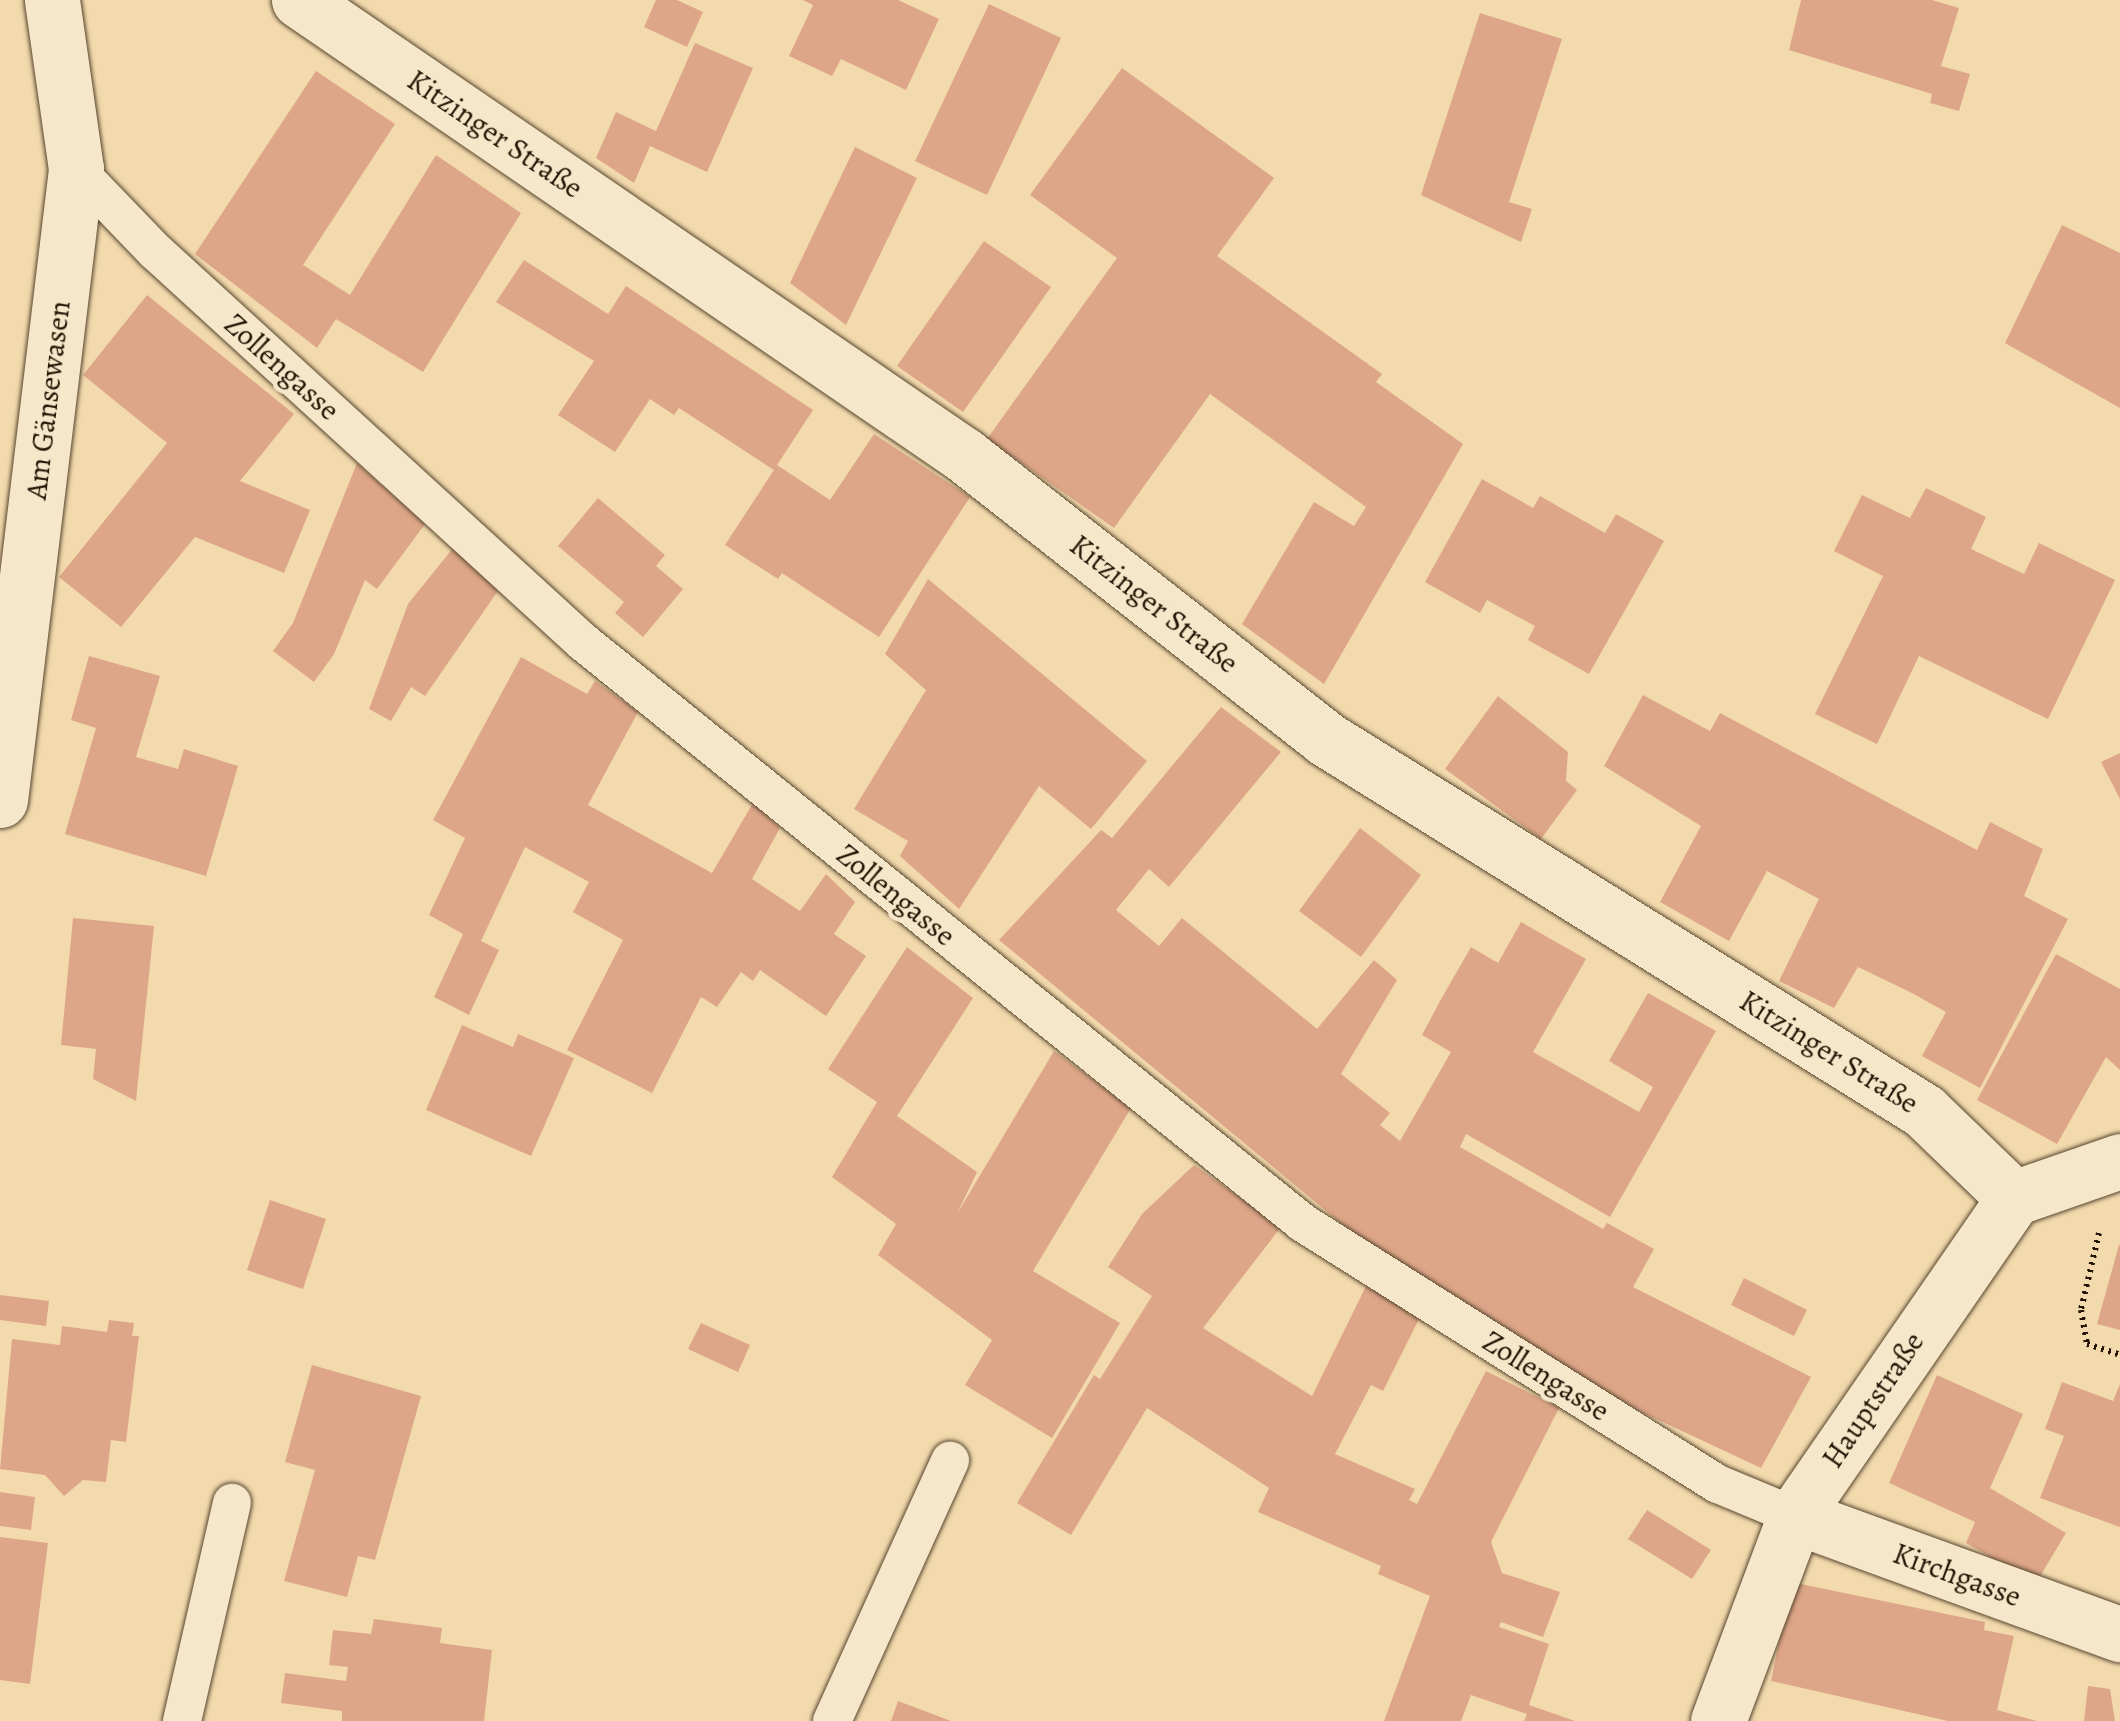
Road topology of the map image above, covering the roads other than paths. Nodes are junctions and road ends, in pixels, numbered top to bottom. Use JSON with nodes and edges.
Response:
{"nodes":[{"id":1,"x":52,"y":0,"type":"edge"},
{"id":2,"x":299,"y":0,"type":"edge"},
{"id":3,"x":76,"y":168,"type":"junction"},
{"id":4,"x":0,"y":800,"type":"edge"},
{"id":5,"x":2118,"y":1162,"type":"edge"},
{"id":6,"x":2014,"y":1198,"type":"junction"},
{"id":7,"x":950,"y":1461,"type":"dead end"},
{"id":8,"x":232,"y":1503,"type":"dead end"},
{"id":9,"x":1795,"y":1516,"type":"junction"},
{"id":10,"x":2120,"y":1634,"type":"edge"},
{"id":11,"x":182,"y":1721,"type":"edge"},
{"id":12,"x":832,"y":1721,"type":"edge"},
{"id":13,"x":1718,"y":1721,"type":"edge"}],
"edges":[{"from":1,"to":3,"type":"street","name":"Am Gänsewasen"},
{"from":2,"to":6,"type":"street","name":"Kitzinger Straße"},
{"from":3,"to":4,"type":"street","name":"Am Gänsewasen"},
{"from":3,"to":9,"type":"lane","name":"Zollengasse"},
{"from":5,"to":6,"type":"street"},
{"from":6,"to":9,"type":"street","name":"Hauptstraße"},
{"from":7,"to":12,"type":"lane"},
{"from":8,"to":11,"type":"lane"},
{"from":9,"to":10,"type":"street","name":"Kirchgasse"},
{"from":9,"to":13,"type":"street","name":"Hauptstraße"}]}
